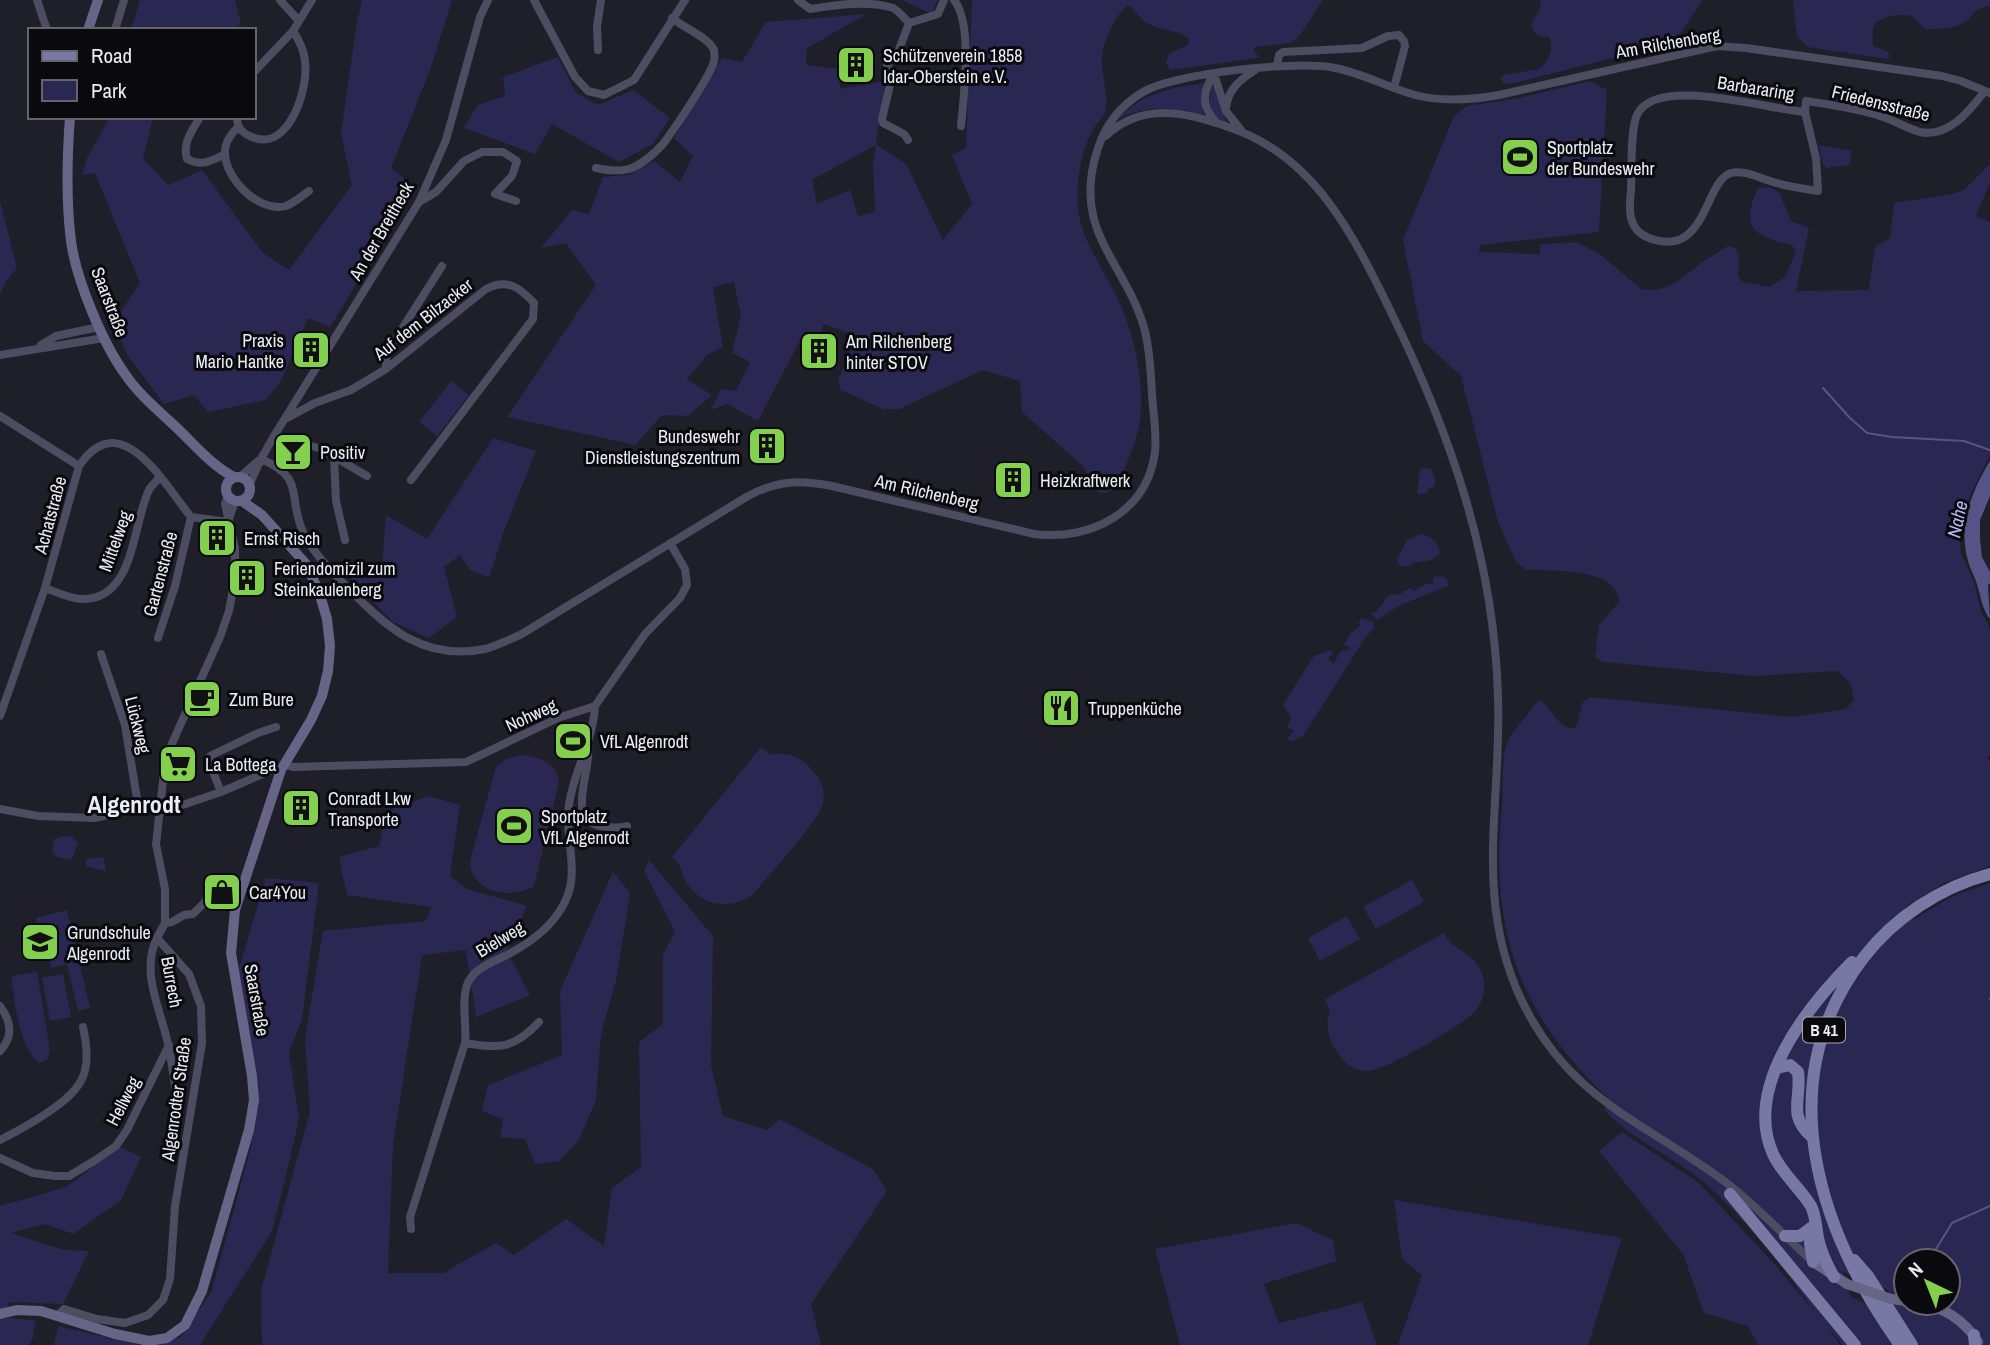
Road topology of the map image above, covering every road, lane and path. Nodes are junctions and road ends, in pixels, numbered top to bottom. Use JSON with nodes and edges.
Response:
{"nodes":[{"id":1,"x":37,"y":0,"type":"edge"},
{"id":2,"x":98,"y":0,"type":"edge"},
{"id":3,"x":124,"y":0,"type":"edge"},
{"id":4,"x":280,"y":0,"type":"edge"},
{"id":5,"x":312,"y":0,"type":"edge"},
{"id":6,"x":488,"y":0,"type":"edge"},
{"id":7,"x":534,"y":0,"type":"edge"},
{"id":8,"x":601,"y":0,"type":"edge"},
{"id":9,"x":685,"y":0,"type":"edge"},
{"id":10,"x":798,"y":0,"type":"edge"},
{"id":11,"x":944,"y":0,"type":"edge"},
{"id":12,"x":954,"y":0,"type":"edge"},
{"id":13,"x":672,"y":18,"type":"junction"},
{"id":14,"x":299,"y":21,"type":"junction"},
{"id":15,"x":909,"y":23,"type":"junction"},
{"id":16,"x":46,"y":28,"type":"edge"},
{"id":17,"x":89,"y":28,"type":"edge"},
{"id":18,"x":116,"y":28,"type":"edge"},
{"id":19,"x":293,"y":31,"type":"junction"},
{"id":20,"x":598,"y":50,"type":"dead end"},
{"id":21,"x":1277,"y":66,"type":"junction"},
{"id":22,"x":1256,"y":69,"type":"junction"},
{"id":23,"x":256,"y":70,"type":"edge"},
{"id":24,"x":1214,"y":74,"type":"junction"},
{"id":25,"x":1394,"y":88,"type":"junction"},
{"id":26,"x":1987,"y":92,"type":"edge"},
{"id":27,"x":1226,"y":111,"type":"junction"},
{"id":28,"x":1805,"y":112,"type":"junction"},
{"id":29,"x":69,"y":119,"type":"edge"},
{"id":30,"x":199,"y":119,"type":"edge"},
{"id":31,"x":237,"y":119,"type":"edge"},
{"id":32,"x":1218,"y":124,"type":"junction"},
{"id":33,"x":961,"y":126,"type":"dead end"},
{"id":34,"x":238,"y":127,"type":"junction"},
{"id":35,"x":1242,"y":132,"type":"junction"},
{"id":36,"x":908,"y":140,"type":"dead end"},
{"id":37,"x":1101,"y":140,"type":"junction"},
{"id":38,"x":225,"y":154,"type":"junction"},
{"id":39,"x":596,"y":168,"type":"dead end"},
{"id":40,"x":309,"y":191,"type":"dead end"},
{"id":41,"x":516,"y":201,"type":"dead end"},
{"id":42,"x":419,"y":202,"type":"junction"},
{"id":43,"x":442,"y":266,"type":"dead end"},
{"id":44,"x":102,"y":332,"type":"junction"},
{"id":45,"x":0,"y":355,"type":"edge"},
{"id":46,"x":386,"y":369,"type":"junction"},
{"id":47,"x":0,"y":416,"type":"edge"},
{"id":48,"x":284,"y":419,"type":"junction"},
{"id":49,"x":274,"y":436,"type":"junction"},
{"id":50,"x":334,"y":457,"type":"junction"},
{"id":51,"x":261,"y":459,"type":"junction"},
{"id":52,"x":79,"y":466,"type":"junction"},
{"id":53,"x":367,"y":476,"type":"dead end"},
{"id":54,"x":159,"y":478,"type":"junction"},
{"id":55,"x":411,"y":480,"type":"dead end"},
{"id":56,"x":238,"y":489,"type":"junction"},
{"id":57,"x":191,"y":517,"type":"junction"},
{"id":58,"x":229,"y":522,"type":"junction"},
{"id":59,"x":345,"y":540,"type":"dead end"},
{"id":60,"x":670,"y":543,"type":"junction"},
{"id":61,"x":45,"y":588,"type":"junction"},
{"id":62,"x":158,"y":638,"type":"dead end"},
{"id":63,"x":101,"y":654,"type":"dead end"},
{"id":64,"x":595,"y":706,"type":"junction"},
{"id":65,"x":0,"y":716,"type":"edge"},
{"id":66,"x":276,"y":727,"type":"dead end"},
{"id":67,"x":587,"y":746,"type":"junction"},
{"id":68,"x":283,"y":767,"type":"junction"},
{"id":69,"x":221,"y":792,"type":"junction"},
{"id":70,"x":138,"y":805,"type":"junction"},
{"id":71,"x":0,"y":809,"type":"edge"},
{"id":72,"x":159,"y":809,"type":"junction"},
{"id":73,"x":627,"y":826,"type":"dead end"},
{"id":74,"x":1990,"y":874,"type":"edge"},
{"id":75,"x":211,"y":890,"type":"dead end"},
{"id":76,"x":165,"y":923,"type":"junction"},
{"id":77,"x":157,"y":938,"type":"junction"},
{"id":78,"x":1880,"y":938,"type":"junction"},
{"id":79,"x":0,"y":1006,"type":"edge"},
{"id":80,"x":538,"y":1022,"type":"dead end"},
{"id":81,"x":83,"y":1027,"type":"dead end"},
{"id":82,"x":465,"y":1043,"type":"junction"},
{"id":83,"x":169,"y":1045,"type":"junction"},
{"id":84,"x":0,"y":1051,"type":"edge"},
{"id":85,"x":1776,"y":1068,"type":"junction"},
{"id":86,"x":178,"y":1115,"type":"dead end"},
{"id":87,"x":1811,"y":1136,"type":"junction"},
{"id":88,"x":0,"y":1140,"type":"edge"},
{"id":89,"x":0,"y":1158,"type":"edge"},
{"id":90,"x":1707,"y":1169,"type":"junction"},
{"id":91,"x":1730,"y":1194,"type":"joint"},
{"id":92,"x":1813,"y":1223,"type":"junction"},
{"id":93,"x":411,"y":1229,"type":"dead end"},
{"id":94,"x":1785,"y":1236,"type":"junction"},
{"id":95,"x":1845,"y":1253,"type":"junction"},
{"id":96,"x":1813,"y":1262,"type":"junction"},
{"id":97,"x":1834,"y":1277,"type":"junction"},
{"id":98,"x":1892,"y":1299,"type":"edge"},
{"id":99,"x":0,"y":1314,"type":"edge"},
{"id":100,"x":58,"y":1315,"type":"junction"},
{"id":101,"x":1954,"y":1317,"type":"edge"},
{"id":102,"x":1976,"y":1342,"type":"edge"},
{"id":103,"x":1855,"y":1345,"type":"edge"},
{"id":104,"x":1900,"y":1345,"type":"edge"},
{"id":105,"x":1912,"y":1345,"type":"edge"}],
"edges":[{"from":1,"to":16,"type":"street"},
{"from":2,"to":17,"type":"street"},
{"from":3,"to":18,"type":"street"},
{"from":4,"to":14,"type":"street"},
{"from":5,"to":14,"type":"street"},
{"from":6,"to":42,"type":"street","name":"An der Breitheck"},
{"from":7,"to":13,"type":"street"},
{"from":8,"to":20,"type":"street"},
{"from":9,"to":13,"type":"street"},
{"from":10,"to":15,"type":"street"},
{"from":11,"to":15,"type":"street"},
{"from":12,"to":33,"type":"street"},
{"from":13,"to":39,"type":"street"},
{"from":14,"to":19,"type":"street"},
{"from":15,"to":36,"type":"street"},
{"from":19,"to":23,"type":"street"},
{"from":19,"to":34,"type":"street"},
{"from":21,"to":22,"type":"street","name":"Am Rilchenberg"},
{"from":21,"to":25,"type":"street","name":"Am Rilchenberg"},
{"from":21,"to":25,"type":"street","name":"Am Rilchenberg"},
{"from":22,"to":24,"type":"street","name":"Am Rilchenberg"},
{"from":22,"to":27,"type":"street"},
{"from":24,"to":27,"type":"street"},
{"from":24,"to":32,"type":"street"},
{"from":24,"to":37,"type":"street","name":"Am Rilchenberg"},
{"from":25,"to":26,"type":"street","name":"Am Rilchenberg"},
{"from":26,"to":28,"type":"street","name":"Friedensstraße"},
{"from":27,"to":35,"type":"street"},
{"from":28,"to":28,"type":"street","name":"Barbararing"},
{"from":29,"to":44,"type":"street","name":"Saarstraße"},
{"from":30,"to":38,"type":"street"},
{"from":31,"to":34,"type":"street"},
{"from":32,"to":35,"type":"street"},
{"from":32,"to":37,"type":"street"},
{"from":34,"to":38,"type":"street"},
{"from":35,"to":90,"type":"street"},
{"from":37,"to":60,"type":"street","name":"Am Rilchenberg"},
{"from":38,"to":40,"type":"street"},
{"from":41,"to":42,"type":"street"},
{"from":42,"to":48,"type":"street","name":"An der Breitheck"},
{"from":43,"to":46,"type":"street"},
{"from":44,"to":45,"type":"street"},
{"from":44,"to":56,"type":"street","name":"Saarstraße"},
{"from":46,"to":48,"type":"street","name":"Auf dem Bilzacker"},
{"from":46,"to":55,"type":"street","name":"Auf dem Bilzacker"},
{"from":47,"to":52,"type":"street"},
{"from":48,"to":49,"type":"street","name":"An der Breitheck"},
{"from":49,"to":50,"type":"street"},
{"from":49,"to":51,"type":"street","name":"An der Breitheck"},
{"from":50,"to":53,"type":"street"},
{"from":50,"to":59,"type":"street"},
{"from":51,"to":56,"type":"street","name":"An der Breitheck"},
{"from":51,"to":60,"type":"street","name":"Am Rilchenberg"},
{"from":52,"to":54,"type":"street","name":"Achatstraße"},
{"from":52,"to":61,"type":"street","name":"Achatstraße"},
{"from":54,"to":57,"type":"street","name":"Achatstraße"},
{"from":54,"to":61,"type":"street","name":"Mittelweg"},
{"from":56,"to":58,"type":"street"},
{"from":56,"to":68,"type":"street","name":"Saarstraße"},
{"from":57,"to":58,"type":"street"},
{"from":57,"to":62,"type":"street","name":"Gartenstraße"},
{"from":58,"to":72,"type":"street"},
{"from":60,"to":64,"type":"street"},
{"from":61,"to":65,"type":"street","name":"Achatstraße"},
{"from":63,"to":70,"type":"street","name":"Lückweg"},
{"from":64,"to":67,"type":"street"},
{"from":64,"to":68,"type":"street","name":"Nohweg"},
{"from":66,"to":69,"type":"street"},
{"from":67,"to":73,"type":"street"},
{"from":67,"to":82,"type":"street","name":"Bielweg"},
{"from":68,"to":69,"type":"street","name":"Nohweg"},
{"from":68,"to":100,"type":"street","name":"Saarstraße"},
{"from":69,"to":72,"type":"street","name":"Nohweg"},
{"from":70,"to":71,"type":"street","name":"Nohweg"},
{"from":70,"to":72,"type":"street","name":"Nohweg"},
{"from":72,"to":76,"type":"street"},
{"from":74,"to":78,"type":"main road","number":"B 41"},
{"from":75,"to":76,"type":"street"},
{"from":76,"to":77,"type":"street"},
{"from":77,"to":83,"type":"street","name":"Burrech"},
{"from":77,"to":100,"type":"street","name":"Algenrodter Straße"},
{"from":78,"to":85,"type":"main road"},
{"from":78,"to":87,"type":"main road","number":"B 41"},
{"from":79,"to":84,"type":"street"},
{"from":80,"to":82,"type":"street"},
{"from":81,"to":88,"type":"street"},
{"from":82,"to":93,"type":"street","name":"Bielweg"},
{"from":83,"to":86,"type":"street","name":"Burrech"},
{"from":83,"to":89,"type":"street","name":"Hellweg"},
{"from":85,"to":87,"type":"main road"},
{"from":85,"to":92,"type":"main road"},
{"from":87,"to":95,"type":"main road","number":"B 41"},
{"from":90,"to":91,"type":"street"},
{"from":90,"to":94,"type":"street"},
{"from":91,"to":103,"type":"main road"},
{"from":92,"to":94,"type":"main road"},
{"from":92,"to":96,"type":"main road"},
{"from":92,"to":97,"type":"main road"},
{"from":94,"to":96,"type":"street"},
{"from":95,"to":104,"type":"main road","number":"B 41"},
{"from":95,"to":105,"type":"main road"},
{"from":96,"to":97,"type":"street"},
{"from":97,"to":98,"type":"street","bridge":true},
{"from":99,"to":100,"type":"street","name":"Saarstraße"},
{"from":101,"to":102,"type":"street"}]}
